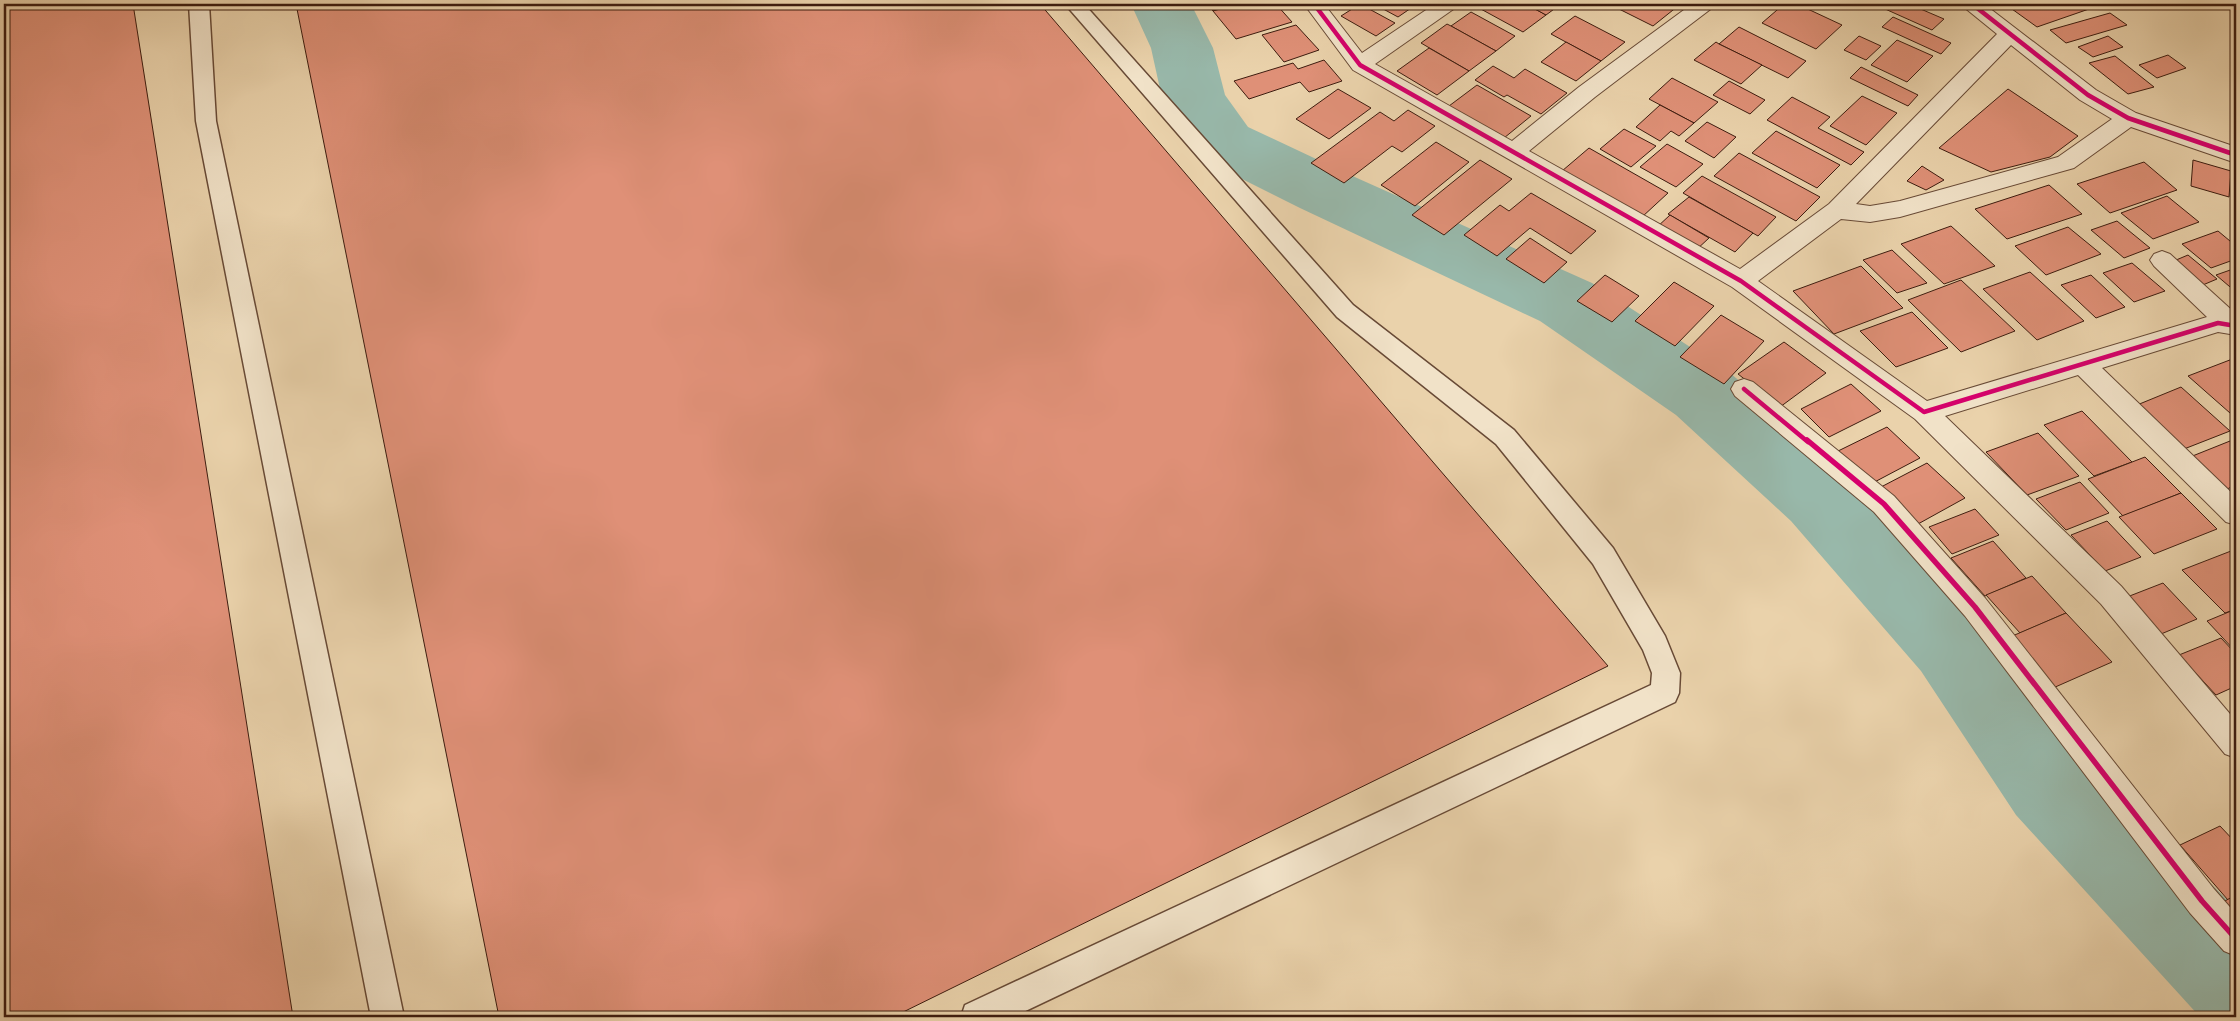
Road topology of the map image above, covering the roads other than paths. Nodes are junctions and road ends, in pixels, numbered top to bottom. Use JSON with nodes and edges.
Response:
{"nodes":[{"id":1,"x":199,"y":4,"type":"edge"},
{"id":2,"x":1074,"y":4,"type":"edge"},
{"id":3,"x":1314,"y":4,"type":"edge"},
{"id":4,"x":1448,"y":4,"type":"edge"},
{"id":5,"x":1705,"y":4,"type":"edge"},
{"id":6,"x":1972,"y":4,"type":"edge"},
{"id":7,"x":2009,"y":34,"type":"junction"},
{"id":8,"x":1360,"y":65,"type":"junction"},
{"id":9,"x":2128,"y":118,"type":"junction"},
{"id":10,"x":1513,"y":152,"type":"junction"},
{"id":11,"x":2236,"y":155,"type":"edge"},
{"id":12,"x":1837,"y":210,"type":"junction"},
{"id":13,"x":2162,"y":260,"type":"dead end"},
{"id":14,"x":1741,"y":281,"type":"junction"},
{"id":15,"x":2234,"y":325,"type":"edge"},
{"id":16,"x":2082,"y":364,"type":"junction"},
{"id":17,"x":1744,"y":389,"type":"dead end"},
{"id":18,"x":1924,"y":412,"type":"junction"},
{"id":19,"x":2236,"y":514,"type":"edge"},
{"id":20,"x":2236,"y":744,"type":"edge"},
{"id":21,"x":2236,"y":939,"type":"edge"},
{"id":22,"x":388,"y":1017,"type":"edge"},
{"id":23,"x":977,"y":1017,"type":"edge"}],
"edges":[{"from":1,"to":22,"type":"lane"},
{"from":2,"to":23,"type":"lane"},
{"from":3,"to":8,"type":"street"},
{"from":4,"to":8,"type":"street"},
{"from":5,"to":10,"type":"street"},
{"from":6,"to":7,"type":"street"},
{"from":7,"to":9,"type":"street"},
{"from":7,"to":12,"type":"street"},
{"from":8,"to":10,"type":"street"},
{"from":9,"to":11,"type":"street"},
{"from":9,"to":12,"type":"street"},
{"from":10,"to":14,"type":"street"},
{"from":12,"to":14,"type":"street"},
{"from":13,"to":15,"type":"street"},
{"from":14,"to":18,"type":"street"},
{"from":15,"to":16,"type":"street"},
{"from":16,"to":18,"type":"street"},
{"from":16,"to":19,"type":"street"},
{"from":17,"to":21,"type":"street"},
{"from":18,"to":20,"type":"street"}]}
